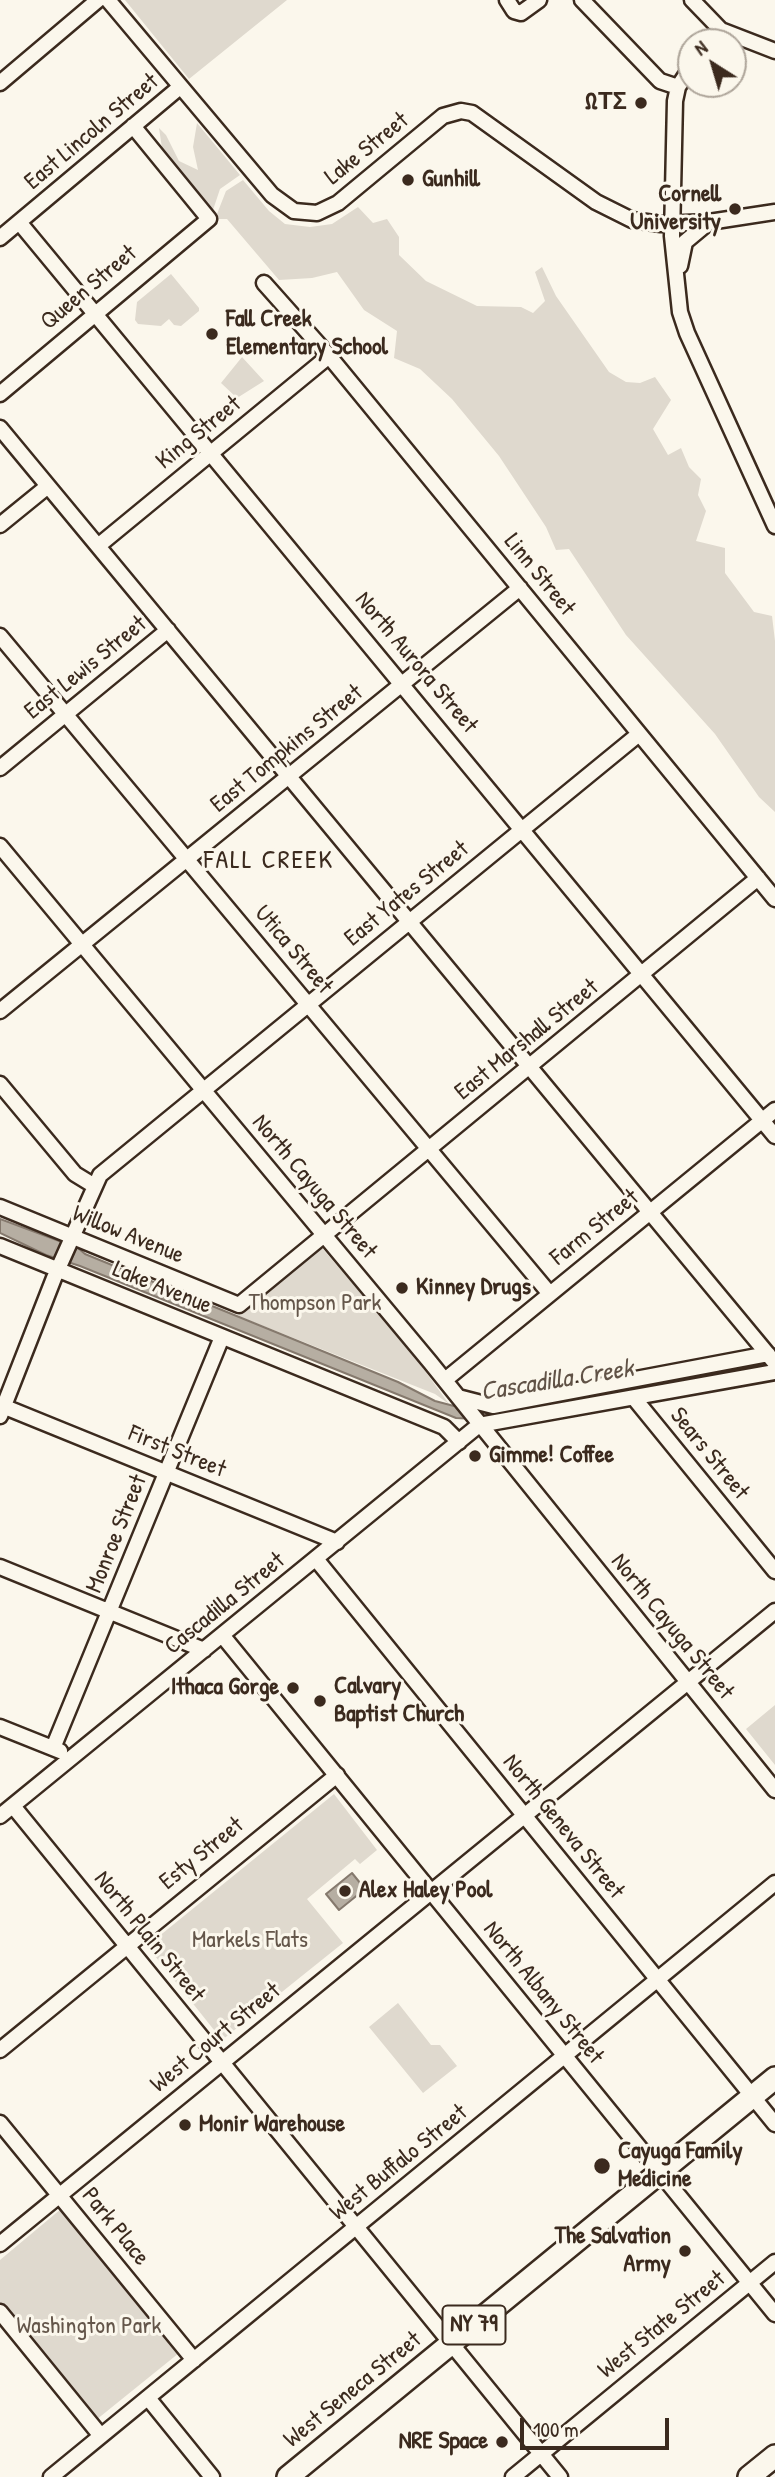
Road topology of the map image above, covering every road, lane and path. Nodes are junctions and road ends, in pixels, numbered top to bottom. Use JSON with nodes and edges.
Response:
{"nodes":[{"id":1,"x":98,"y":0,"type":"edge"},
{"id":2,"x":108,"y":0,"type":"edge"},
{"id":3,"x":507,"y":0,"type":"edge"},
{"id":4,"x":539,"y":0,"type":"edge"},
{"id":5,"x":582,"y":0,"type":"edge"},
{"id":6,"x":692,"y":0,"type":"edge"},
{"id":7,"x":711,"y":28,"type":"edge"},
{"id":8,"x":747,"y":44,"type":"edge"},
{"id":9,"x":775,"y":51,"type":"edge"},
{"id":10,"x":0,"y":83,"type":"edge"},
{"id":11,"x":180,"y":87,"type":"junction"},
{"id":12,"x":677,"y":88,"type":"edge"},
{"id":13,"x":678,"y":98,"type":"edge"},
{"id":14,"x":133,"y":126,"type":"junction"},
{"id":15,"x":775,"y":212,"type":"edge"},
{"id":16,"x":19,"y":222,"type":"junction"},
{"id":17,"x":709,"y":222,"type":"junction"},
{"id":18,"x":672,"y":223,"type":"junction"},
{"id":19,"x":0,"y":238,"type":"edge"},
{"id":20,"x":264,"y":283,"type":"dead end"},
{"id":21,"x":678,"y":292,"type":"junction"},
{"id":22,"x":95,"y":313,"type":"junction"},
{"id":23,"x":329,"y":356,"type":"junction"},
{"id":24,"x":0,"y":394,"type":"edge"},
{"id":25,"x":0,"y":428,"type":"edge"},
{"id":26,"x":211,"y":452,"type":"junction"},
{"id":27,"x":48,"y":486,"type":"junction"},
{"id":28,"x":0,"y":524,"type":"edge"},
{"id":29,"x":775,"y":526,"type":"edge"},
{"id":30,"x":98,"y":546,"type":"junction"},
{"id":31,"x":520,"y":588,"type":"junction"},
{"id":32,"x":168,"y":630,"type":"junction"},
{"id":33,"x":0,"y":636,"type":"edge"},
{"id":34,"x":403,"y":683,"type":"junction"},
{"id":35,"x":66,"y":714,"type":"junction"},
{"id":36,"x":639,"y":734,"type":"junction"},
{"id":37,"x":0,"y":768,"type":"edge"},
{"id":38,"x":290,"y":776,"type":"junction"},
{"id":39,"x":523,"y":829,"type":"junction"},
{"id":40,"x":0,"y":845,"type":"edge"},
{"id":41,"x":188,"y":859,"type":"junction"},
{"id":42,"x":758,"y":878,"type":"junction"},
{"id":43,"x":775,"y":899,"type":"edge"},
{"id":44,"x":410,"y":921,"type":"junction"},
{"id":45,"x":83,"y":945,"type":"junction"},
{"id":46,"x":642,"y":974,"type":"junction"},
{"id":47,"x":308,"y":1004,"type":"junction"},
{"id":48,"x":0,"y":1011,"type":"edge"},
{"id":49,"x":531,"y":1066,"type":"junction"},
{"id":50,"x":0,"y":1084,"type":"edge"},
{"id":51,"x":204,"y":1090,"type":"junction"},
{"id":52,"x":775,"y":1110,"type":"edge"},
{"id":53,"x":762,"y":1121,"type":"junction"},
{"id":54,"x":775,"y":1136,"type":"edge"},
{"id":55,"x":429,"y":1149,"type":"junction"},
{"id":56,"x":93,"y":1185,"type":"junction"},
{"id":57,"x":0,"y":1207,"type":"edge"},
{"id":58,"x":651,"y":1211,"type":"junction"},
{"id":59,"x":325,"y":1236,"type":"junction"},
{"id":60,"x":70,"y":1239,"type":"junction"},
{"id":61,"x":0,"y":1246,"type":"edge"},
{"id":62,"x":59,"y":1266,"type":"junction"},
{"id":63,"x":550,"y":1294,"type":"junction"},
{"id":64,"x":239,"y":1305,"type":"joint"},
{"id":65,"x":222,"y":1337,"type":"junction"},
{"id":66,"x":771,"y":1358,"type":"edge"},
{"id":67,"x":775,"y":1372,"type":"edge"},
{"id":68,"x":444,"y":1380,"type":"junction"},
{"id":69,"x":458,"y":1397,"type":"junction"},
{"id":70,"x":634,"y":1398,"type":"junction"},
{"id":71,"x":1,"y":1409,"type":"edge"},
{"id":72,"x":479,"y":1425,"type":"junction"},
{"id":73,"x":459,"y":1442,"type":"junction"},
{"id":74,"x":167,"y":1472,"type":"junction"},
{"id":75,"x":337,"y":1542,"type":"junction"},
{"id":76,"x":316,"y":1559,"type":"junction"},
{"id":77,"x":0,"y":1567,"type":"edge"},
{"id":78,"x":775,"y":1571,"type":"edge"},
{"id":79,"x":109,"y":1611,"type":"junction"},
{"id":80,"x":775,"y":1611,"type":"edge"},
{"id":81,"x":222,"y":1635,"type":"junction"},
{"id":82,"x":204,"y":1650,"type":"junction"},
{"id":83,"x":688,"y":1682,"type":"junction"},
{"id":84,"x":0,"y":1727,"type":"edge"},
{"id":85,"x":53,"y":1748,"type":"junction"},
{"id":86,"x":74,"y":1757,"type":"junction"},
{"id":87,"x":337,"y":1775,"type":"junction"},
{"id":88,"x":775,"y":1790,"type":"edge"},
{"id":89,"x":13,"y":1806,"type":"junction"},
{"id":90,"x":0,"y":1816,"type":"edge"},
{"id":91,"x":524,"y":1816,"type":"junction"},
{"id":92,"x":775,"y":1883,"type":"edge"},
{"id":93,"x":431,"y":1891,"type":"junction"},
{"id":94,"x":127,"y":1945,"type":"junction"},
{"id":95,"x":657,"y":1979,"type":"junction"},
{"id":96,"x":0,"y":2050,"type":"edge"},
{"id":97,"x":565,"y":2056,"type":"junction"},
{"id":98,"x":222,"y":2062,"type":"junction"},
{"id":99,"x":775,"y":2078,"type":"edge"},
{"id":100,"x":753,"y":2096,"type":"junction"},
{"id":101,"x":0,"y":2123,"type":"edge"},
{"id":102,"x":775,"y":2124,"type":"edge"},
{"id":103,"x":660,"y":2173,"type":"junction"},
{"id":104,"x":59,"y":2195,"type":"junction"},
{"id":105,"x":357,"y":2227,"type":"junction"},
{"id":106,"x":0,"y":2244,"type":"edge"},
{"id":107,"x":775,"y":2262,"type":"edge"},
{"id":108,"x":750,"y":2283,"type":"junction"},
{"id":109,"x":0,"y":2312,"type":"edge"},
{"id":110,"x":775,"y":2314,"type":"edge"},
{"id":111,"x":452,"y":2344,"type":"junction"},
{"id":112,"x":194,"y":2360,"type":"junction"},
{"id":113,"x":148,"y":2398,"type":"junction"},
{"id":114,"x":101,"y":2436,"type":"junction"},
{"id":115,"x":541,"y":2454,"type":"junction"},
{"id":116,"x":775,"y":2456,"type":"edge"},
{"id":117,"x":752,"y":2476,"type":"edge"},
{"id":118,"x":51,"y":2477,"type":"edge"},
{"id":119,"x":212,"y":2477,"type":"edge"},
{"id":120,"x":289,"y":2477,"type":"edge"},
{"id":121,"x":513,"y":2477,"type":"edge"},
{"id":122,"x":560,"y":2477,"type":"edge"}],
"edges":[{"from":1,"to":10,"type":"street"},
{"from":2,"to":11,"type":"street","name":"Lake Street"},
{"from":3,"to":4,"type":"street"},
{"from":5,"to":12,"type":"street"},
{"from":6,"to":7,"type":"street"},
{"from":8,"to":9,"type":"street"},
{"from":11,"to":14,"type":"street","name":"East Lincoln Street"},
{"from":11,"to":18,"type":"street","name":"Lake Street"},
{"from":13,"to":18,"type":"street"},
{"from":14,"to":16,"type":"street","name":"East Lincoln Street"},
{"from":14,"to":22,"type":"street","name":"Queen Street"},
{"from":15,"to":17,"type":"street","name":"Lake Street"},
{"from":16,"to":19,"type":"street","name":"East Lincoln Street"},
{"from":16,"to":22,"type":"street","name":"North Aurora Street"},
{"from":17,"to":18,"type":"street","name":"Lake Street"},
{"from":17,"to":21,"type":"street"},
{"from":18,"to":21,"type":"street"},
{"from":20,"to":23,"type":"street","name":"Linn Street"},
{"from":21,"to":29,"type":"street"},
{"from":22,"to":24,"type":"street","name":"Queen Street"},
{"from":22,"to":26,"type":"street","name":"North Aurora Street"},
{"from":23,"to":26,"type":"street","name":"King Street"},
{"from":23,"to":31,"type":"street","name":"Linn Street"},
{"from":25,"to":27,"type":"street"},
{"from":26,"to":30,"type":"street","name":"King Street"},
{"from":26,"to":34,"type":"street","name":"North Aurora Street"},
{"from":27,"to":28,"type":"street"},
{"from":27,"to":30,"type":"street"},
{"from":30,"to":32,"type":"street"},
{"from":31,"to":34,"type":"street","name":"East Tompkins Street"},
{"from":31,"to":36,"type":"street","name":"Linn Street"},
{"from":32,"to":35,"type":"street","name":"East Lewis Street"},
{"from":32,"to":38,"type":"street"},
{"from":33,"to":35,"type":"street","name":"Utica Street"},
{"from":34,"to":38,"type":"street","name":"East Tompkins Street"},
{"from":34,"to":39,"type":"street","name":"North Aurora Street"},
{"from":35,"to":37,"type":"street","name":"East Lewis Street"},
{"from":35,"to":41,"type":"street","name":"Utica Street"},
{"from":36,"to":39,"type":"street","name":"East Yates Street"},
{"from":36,"to":42,"type":"street","name":"Linn Street"},
{"from":38,"to":41,"type":"street","name":"East Tompkins Street"},
{"from":38,"to":44,"type":"street"},
{"from":39,"to":44,"type":"street","name":"East Yates Street"},
{"from":39,"to":46,"type":"street","name":"North Aurora Street"},
{"from":40,"to":45,"type":"street","name":"North Cayuga Street"},
{"from":41,"to":45,"type":"street","name":"East Tompkins Street"},
{"from":41,"to":47,"type":"street","name":"Utica Street"},
{"from":42,"to":43,"type":"street","name":"Linn Street"},
{"from":42,"to":46,"type":"street","name":"East Marshall Street"},
{"from":44,"to":47,"type":"street","name":"East Yates Street"},
{"from":44,"to":49,"type":"street"},
{"from":45,"to":48,"type":"street","name":"East Tompkins Street"},
{"from":45,"to":51,"type":"street","name":"North Cayuga Street"},
{"from":46,"to":49,"type":"street","name":"East Marshall Street"},
{"from":46,"to":53,"type":"street","name":"North Aurora Street"},
{"from":47,"to":51,"type":"street","name":"East Yates Street"},
{"from":47,"to":55,"type":"street","name":"Utica Street"},
{"from":49,"to":55,"type":"street","name":"East Marshall Street"},
{"from":49,"to":58,"type":"street"},
{"from":50,"to":56,"type":"street"},
{"from":51,"to":56,"type":"street","name":"East Yates Street"},
{"from":51,"to":59,"type":"street","name":"North Cayuga Street"},
{"from":52,"to":53,"type":"street","name":"Farm Street"},
{"from":53,"to":54,"type":"street","name":"North Aurora Street"},
{"from":53,"to":58,"type":"street","name":"Farm Street"},
{"from":55,"to":59,"type":"street","name":"East Marshall Street"},
{"from":55,"to":63,"type":"street","name":"Utica Street"},
{"from":56,"to":60,"type":"street"},
{"from":57,"to":60,"type":"street","name":"Willow Avenue"},
{"from":58,"to":63,"type":"street","name":"Farm Street"},
{"from":58,"to":66,"type":"street"},
{"from":59,"to":64,"type":"street","name":"East Marshall Street"},
{"from":59,"to":68,"type":"street","name":"North Cayuga Street"},
{"from":60,"to":62,"type":"street"},
{"from":60,"to":64,"type":"street","name":"Willow Avenue"},
{"from":61,"to":62,"type":"street","name":"Lake Avenue"},
{"from":62,"to":65,"type":"street","name":"Lake Avenue"},
{"from":62,"to":71,"type":"street"},
{"from":63,"to":68,"type":"street","name":"Farm Street"},
{"from":65,"to":73,"type":"street","name":"Lake Avenue"},
{"from":65,"to":74,"type":"street","name":"Monroe Street"},
{"from":66,"to":69,"type":"street"},
{"from":67,"to":70,"type":"street"},
{"from":68,"to":69,"type":"street","name":"North Cayuga Street"},
{"from":69,"to":72,"type":"street","name":"North Cayuga Street"},
{"from":70,"to":72,"type":"street"},
{"from":70,"to":78,"type":"street","name":"Sears Street"},
{"from":71,"to":74,"type":"street","name":"First Street"},
{"from":72,"to":73,"type":"street","name":"Cascadilla Street"},
{"from":72,"to":83,"type":"street","name":"North Cayuga Street"},
{"from":73,"to":75,"type":"street","name":"Cascadilla Street"},
{"from":74,"to":75,"type":"street","name":"First Street"},
{"from":74,"to":79,"type":"street","name":"Monroe Street"},
{"from":75,"to":76,"type":"street","name":"Cascadilla Street"},
{"from":76,"to":81,"type":"street","name":"Cascadilla Street"},
{"from":76,"to":91,"type":"street","name":"North Geneva Street"},
{"from":77,"to":79,"type":"street"},
{"from":79,"to":82,"type":"street"},
{"from":79,"to":85,"type":"street","name":"Monroe Street"},
{"from":80,"to":83,"type":"street","name":"West Court Street"},
{"from":81,"to":82,"type":"street","name":"Cascadilla Street"},
{"from":81,"to":87,"type":"street","name":"North Albany Street"},
{"from":82,"to":86,"type":"street","name":"Cascadilla Street"},
{"from":83,"to":88,"type":"street","name":"North Cayuga Street"},
{"from":83,"to":91,"type":"street","name":"West Court Street"},
{"from":84,"to":85,"type":"street"},
{"from":85,"to":86,"type":"street"},
{"from":86,"to":89,"type":"street","name":"Cascadilla Street"},
{"from":87,"to":93,"type":"street","name":"North Albany Street"},
{"from":87,"to":94,"type":"street","name":"Esty Street"},
{"from":89,"to":90,"type":"street","name":"Cascadilla Street"},
{"from":89,"to":94,"type":"street","name":"North Plain Street"},
{"from":91,"to":93,"type":"street","name":"West Court Street"},
{"from":91,"to":95,"type":"street","name":"North Geneva Street"},
{"from":92,"to":95,"type":"street","name":"West Buffalo Street"},
{"from":93,"to":97,"type":"street","name":"North Albany Street"},
{"from":93,"to":98,"type":"street","name":"West Court Street"},
{"from":94,"to":96,"type":"street","name":"Esty Street"},
{"from":94,"to":98,"type":"street","name":"North Plain Street"},
{"from":95,"to":97,"type":"street","name":"West Buffalo Street"},
{"from":95,"to":100,"type":"street","name":"North Geneva Street"},
{"from":97,"to":103,"type":"street","name":"North Albany Street"},
{"from":97,"to":105,"type":"street","name":"West Buffalo Street"},
{"from":98,"to":104,"type":"street","name":"West Court Street"},
{"from":98,"to":105,"type":"street","name":"North Plain Street"},
{"from":99,"to":100,"type":"highway","name":"West Seneca Street","number":"NY 79"},
{"from":100,"to":102,"type":"street","name":"North Geneva Street"},
{"from":100,"to":103,"type":"highway","name":"West Seneca Street","number":"NY 79"},
{"from":101,"to":104,"type":"street","name":"Park Place"},
{"from":103,"to":108,"type":"street","name":"North Albany Street"},
{"from":103,"to":111,"type":"highway","name":"West Seneca Street","number":"NY 79"},
{"from":104,"to":106,"type":"street","name":"West Court Street"},
{"from":104,"to":112,"type":"street","name":"Park Place"},
{"from":105,"to":111,"type":"street","name":"North Plain Street"},
{"from":105,"to":112,"type":"street","name":"West Buffalo Street"},
{"from":107,"to":108,"type":"street","name":"West State Street"},
{"from":108,"to":110,"type":"street","name":"North Albany Street"},
{"from":108,"to":115,"type":"street","name":"West State Street"},
{"from":109,"to":114,"type":"street"},
{"from":111,"to":115,"type":"street","name":"North Plain Street"},
{"from":111,"to":120,"type":"highway","name":"West Seneca Street","number":"NY 79"},
{"from":112,"to":113,"type":"street","name":"West Buffalo Street"},
{"from":113,"to":114,"type":"street","name":"West Buffalo Street"},
{"from":113,"to":119,"type":"street"},
{"from":114,"to":118,"type":"street","name":"West Buffalo Street"},
{"from":115,"to":121,"type":"street","name":"West State Street"},
{"from":115,"to":122,"type":"street","name":"North Plain Street"},
{"from":116,"to":117,"type":"highway"}]}
